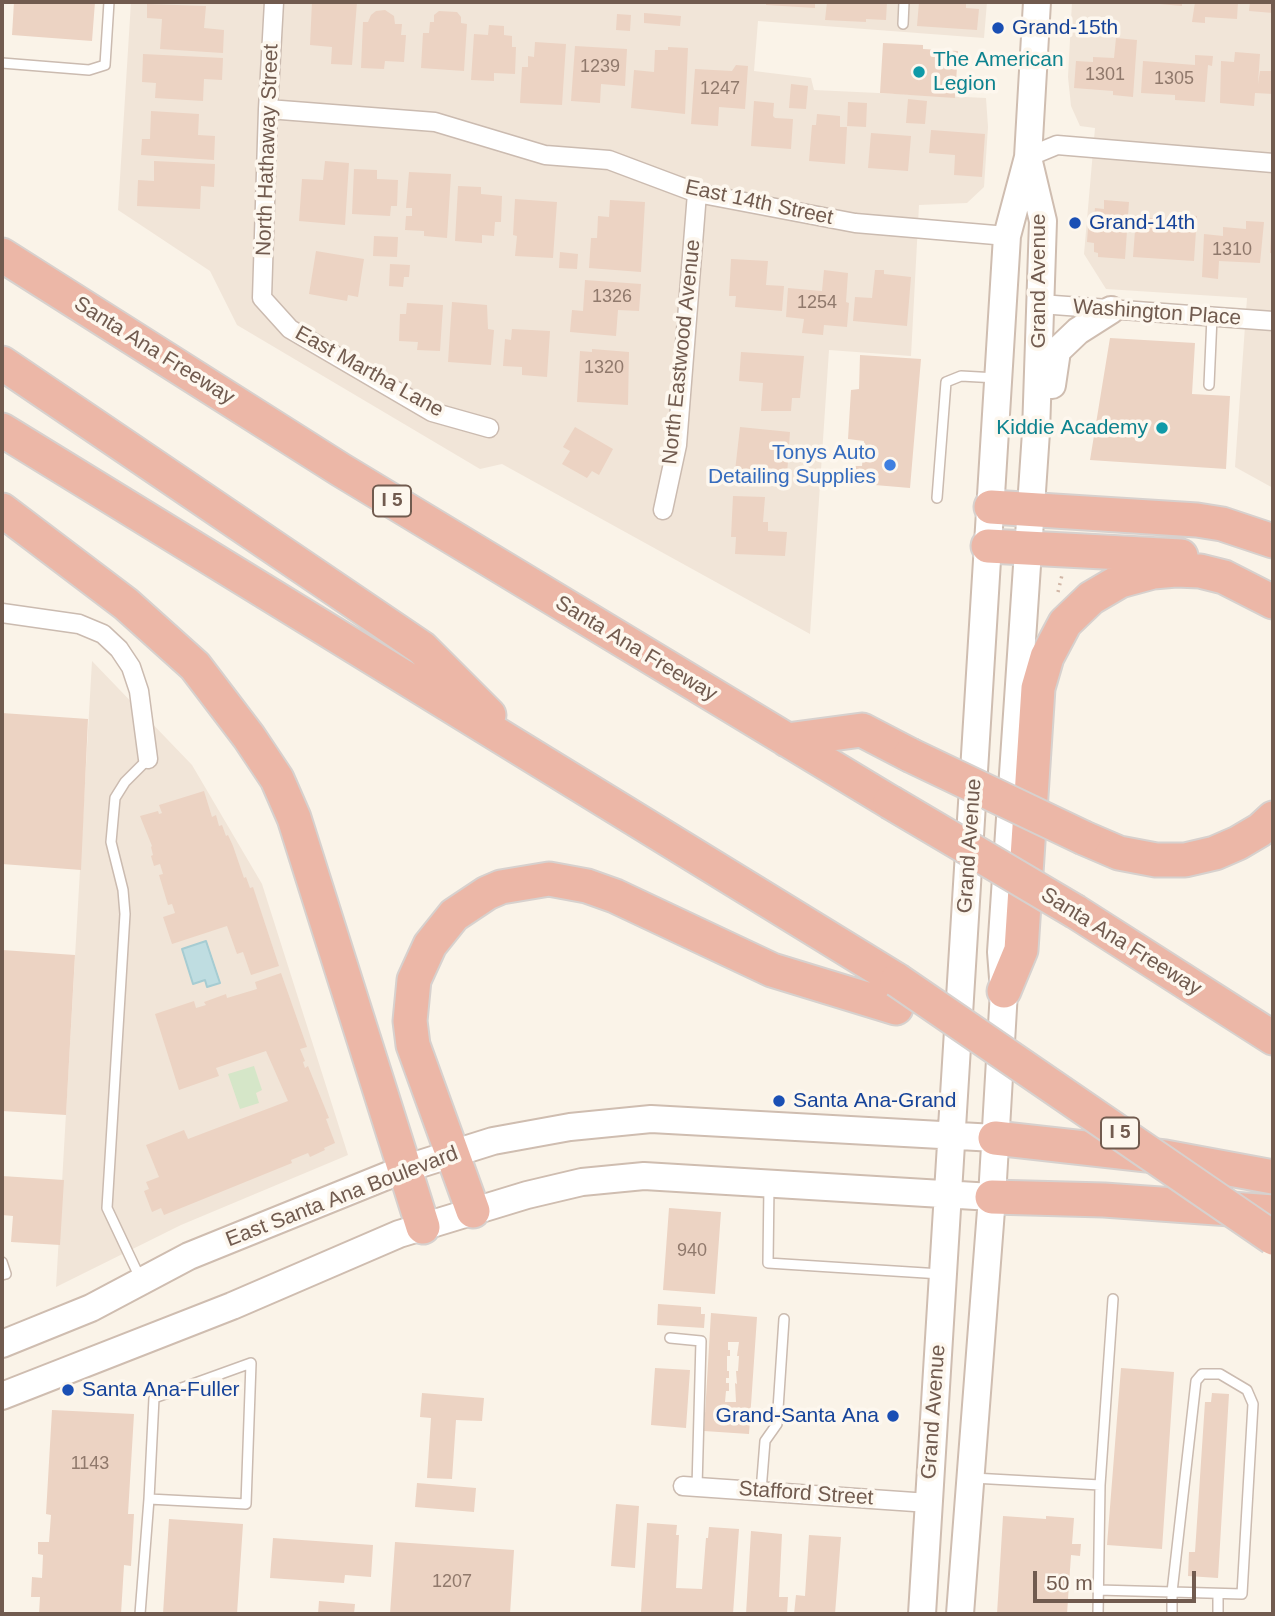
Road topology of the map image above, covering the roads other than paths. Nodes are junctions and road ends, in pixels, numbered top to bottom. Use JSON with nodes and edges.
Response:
{"nodes":[{"id":1,"x":109,"y":2,"type":"edge"},
{"id":2,"x":274,"y":2,"type":"edge"},
{"id":3,"x":904,"y":2,"type":"edge"},
{"id":4,"x":1037,"y":2,"type":"edge"},
{"id":5,"x":903,"y":24,"type":"dead end"},
{"id":6,"x":2,"y":63,"type":"edge"},
{"id":7,"x":268,"y":109,"type":"junction"},
{"id":8,"x":1028,"y":157,"type":"junction"},
{"id":9,"x":1273,"y":163,"type":"edge"},
{"id":10,"x":697,"y":193,"type":"junction"},
{"id":11,"x":1007,"y":236,"type":"junction"},
{"id":12,"x":2,"y":255,"type":"edge"},
{"id":13,"x":262,"y":298,"type":"joint"},
{"id":14,"x":1041,"y":304,"type":"junction"},
{"id":15,"x":1111,"y":310,"type":"junction"},
{"id":16,"x":1212,"y":317,"type":"junction"},
{"id":17,"x":1273,"y":321,"type":"edge"},
{"id":18,"x":2,"y":363,"type":"edge"},
{"id":19,"x":999,"y":378,"type":"junction"},
{"id":20,"x":1209,"y":385,"type":"dead end"},
{"id":21,"x":489,"y":428,"type":"dead end"},
{"id":22,"x":2,"y":430,"type":"edge"},
{"id":23,"x":1036,"y":432,"type":"junction"},
{"id":24,"x":937,"y":498,"type":"dead end"},
{"id":25,"x":991,"y":507,"type":"junction"},
{"id":26,"x":2,"y":510,"type":"edge"},
{"id":27,"x":663,"y":510,"type":"dead end"},
{"id":28,"x":1031,"y":510,"type":"junction"},
{"id":29,"x":1273,"y":541,"type":"edge"},
{"id":30,"x":988,"y":546,"type":"junction"},
{"id":31,"x":1029,"y":548,"type":"junction"},
{"id":32,"x":1273,"y":601,"type":"edge"},
{"id":33,"x":2,"y":614,"type":"edge"},
{"id":34,"x":787,"y":740,"type":"junction"},
{"id":35,"x":527,"y":754,"type":"junction"},
{"id":36,"x":148,"y":759,"type":"joint"},
{"id":37,"x":1273,"y":818,"type":"edge"},
{"id":38,"x":1004,"y":990,"type":"junction"},
{"id":39,"x":897,"y":994,"type":"junction"},
{"id":40,"x":1273,"y":1038,"type":"edge"},
{"id":41,"x":951,"y":1135,"type":"junction"},
{"id":42,"x":995,"y":1138,"type":"junction"},
{"id":43,"x":453,"y":1153,"type":"junction"},
{"id":44,"x":404,"y":1168,"type":"junction"},
{"id":45,"x":1273,"y":1177,"type":"edge"},
{"id":46,"x":769,"y":1183,"type":"junction"},
{"id":47,"x":948,"y":1195,"type":"junction"},
{"id":48,"x":992,"y":1197,"type":"junction"},
{"id":49,"x":473,"y":1211,"type":"junction"},
{"id":50,"x":1273,"y":1212,"type":"edge"},
{"id":51,"x":423,"y":1227,"type":"junction"},
{"id":52,"x":1273,"y":1238,"type":"edge"},
{"id":53,"x":2,"y":1262,"type":"edge"},
{"id":54,"x":943,"y":1274,"type":"junction"},
{"id":55,"x":2,"y":1275,"type":"edge"},
{"id":56,"x":141,"y":1281,"type":"junction"},
{"id":57,"x":1113,"y":1299,"type":"dead end"},
{"id":58,"x":784,"y":1319,"type":"dead end"},
{"id":59,"x":670,"y":1338,"type":"dead end"},
{"id":60,"x":2,"y":1345,"type":"edge"},
{"id":61,"x":2,"y":1396,"type":"edge"},
{"id":62,"x":970,"y":1478,"type":"junction"},
{"id":63,"x":1100,"y":1485,"type":"junction"},
{"id":64,"x":690,"y":1486,"type":"joint"},
{"id":65,"x":761,"y":1491,"type":"junction"},
{"id":66,"x":149,"y":1499,"type":"junction"},
{"id":67,"x":929,"y":1503,"type":"junction"},
{"id":68,"x":1098,"y":1590,"type":"junction"},
{"id":69,"x":1172,"y":1592,"type":"junction"},
{"id":70,"x":1218,"y":1594,"type":"junction"},
{"id":71,"x":140,"y":1614,"type":"edge"},
{"id":72,"x":922,"y":1614,"type":"edge"},
{"id":73,"x":960,"y":1614,"type":"edge"},
{"id":74,"x":1097,"y":1614,"type":"edge"},
{"id":75,"x":1172,"y":1614,"type":"edge"},
{"id":76,"x":1218,"y":1614,"type":"edge"}],
"edges":[{"from":1,"to":6,"type":"lane"},
{"from":2,"to":7,"type":"street","name":"North Hathaway Street"},
{"from":3,"to":5,"type":"lane"},
{"from":4,"to":8,"type":"main road"},
{"from":7,"to":10,"type":"street","name":"East 14th Street"},
{"from":7,"to":13,"type":"street","name":"North Hathaway Street"},
{"from":8,"to":9,"type":"street"},
{"from":8,"to":11,"type":"main road","name":"Grand Avenue"},
{"from":8,"to":14,"type":"main road","name":"Grand Avenue"},
{"from":10,"to":11,"type":"street","name":"East 14th Street"},
{"from":10,"to":27,"type":"street","name":"North Eastwood Avenue"},
{"from":11,"to":19,"type":"main road","name":"Grand Avenue"},
{"from":12,"to":34,"type":"highway","name":"Santa Ana Freeway","number":"I 5"},
{"from":13,"to":21,"type":"street","name":"East Martha Lane"},
{"from":14,"to":15,"type":"street","name":"Washington Place"},
{"from":14,"to":23,"type":"main road","name":"Grand Avenue"},
{"from":15,"to":16,"type":"street","name":"Washington Place"},
{"from":15,"to":23,"type":"main road"},
{"from":16,"to":17,"type":"street","name":"Washington Place"},
{"from":16,"to":20,"type":"lane"},
{"from":18,"to":35,"type":"highway"},
{"from":19,"to":24,"type":"lane"},
{"from":19,"to":25,"type":"main road","name":"Grand Avenue"},
{"from":22,"to":35,"type":"highway"},
{"from":23,"to":28,"type":"main road","name":"Grand Avenue"},
{"from":25,"to":28,"type":"highway"},
{"from":25,"to":30,"type":"main road","name":"Grand Avenue"},
{"from":26,"to":44,"type":"highway"},
{"from":28,"to":29,"type":"highway"},
{"from":28,"to":31,"type":"main road","name":"Grand Avenue"},
{"from":30,"to":31,"type":"highway"},
{"from":30,"to":41,"type":"main road","name":"Grand Avenue"},
{"from":31,"to":32,"type":"highway"},
{"from":31,"to":38,"type":"main road","name":"Grand Avenue"},
{"from":32,"to":38,"type":"highway"},
{"from":33,"to":36,"type":"street"},
{"from":34,"to":37,"type":"highway","bridge":true},
{"from":34,"to":40,"type":"highway","name":"Santa Ana Freeway","number":"I 5","bridge":true},
{"from":35,"to":39,"type":"highway"},
{"from":36,"to":56,"type":"lane"},
{"from":38,"to":42,"type":"main road","name":"Grand Avenue"},
{"from":39,"to":43,"type":"highway"},
{"from":39,"to":52,"type":"highway","number":"I 5","bridge":true},
{"from":41,"to":42,"type":"main road","name":"East Santa Ana Boulevard"},
{"from":41,"to":43,"type":"main road","name":"East Santa Ana Boulevard"},
{"from":41,"to":47,"type":"main road","name":"Grand Avenue"},
{"from":42,"to":45,"type":"highway"},
{"from":42,"to":48,"type":"main road","name":"Grand Avenue"},
{"from":43,"to":44,"type":"main road","name":"East Santa Ana Boulevard"},
{"from":43,"to":49,"type":"highway"},
{"from":44,"to":51,"type":"highway"},
{"from":44,"to":56,"type":"main road","name":"East Santa Ana Boulevard"},
{"from":46,"to":47,"type":"main road"},
{"from":46,"to":49,"type":"main road"},
{"from":46,"to":54,"type":"lane"},
{"from":47,"to":48,"type":"main road"},
{"from":47,"to":54,"type":"main road","name":"Grand Avenue"},
{"from":48,"to":50,"type":"highway"},
{"from":48,"to":62,"type":"main road","name":"Grand Avenue"},
{"from":49,"to":51,"type":"main road"},
{"from":51,"to":61,"type":"main road"},
{"from":53,"to":55,"type":"lane"},
{"from":54,"to":67,"type":"main road","name":"Grand Avenue"},
{"from":56,"to":60,"type":"main road","name":"East Santa Ana Boulevard"},
{"from":57,"to":63,"type":"lane"},
{"from":58,"to":65,"type":"lane"},
{"from":59,"to":64,"type":"lane"},
{"from":62,"to":63,"type":"lane"},
{"from":62,"to":73,"type":"main road","name":"Grand Avenue"},
{"from":63,"to":68,"type":"lane"},
{"from":64,"to":65,"type":"street","name":"Stafford Street"},
{"from":65,"to":67,"type":"street","name":"Stafford Street"},
{"from":66,"to":66,"type":"lane"},
{"from":66,"to":71,"type":"lane"},
{"from":67,"to":72,"type":"main road","name":"Grand Avenue"},
{"from":68,"to":69,"type":"lane"},
{"from":68,"to":74,"type":"lane"},
{"from":69,"to":70,"type":"lane"},
{"from":69,"to":70,"type":"lane"},
{"from":69,"to":75,"type":"lane"},
{"from":70,"to":76,"type":"lane"}]}
